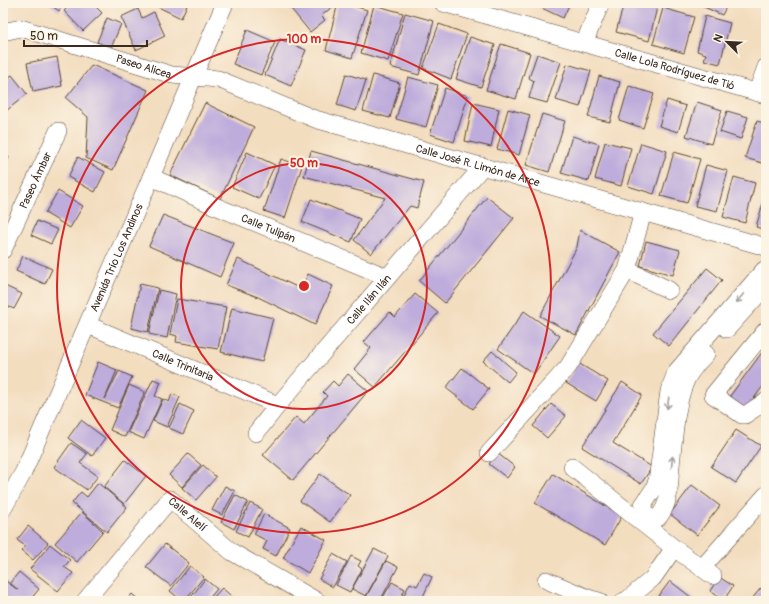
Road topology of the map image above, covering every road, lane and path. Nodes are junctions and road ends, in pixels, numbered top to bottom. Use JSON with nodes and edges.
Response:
{"nodes":[{"id":1,"x":225,"y":3,"type":"edge"},
{"id":2,"x":443,"y":3,"type":"edge"},
{"id":3,"x":601,"y":3,"type":"edge"},
{"id":4,"x":3,"y":32,"type":"edge"},
{"id":5,"x":584,"y":43,"type":"junction"},
{"id":6,"x":766,"y":67,"type":"edge"},
{"id":7,"x":194,"y":76,"type":"junction"},
{"id":8,"x":762,"y":94,"type":"edge"},
{"id":9,"x":58,"y":131,"type":"dead end"},
{"id":10,"x":482,"y":166,"type":"junction"},
{"id":11,"x":151,"y":177,"type":"junction"},
{"id":12,"x":643,"y":212,"type":"junction"},
{"id":13,"x":766,"y":247,"type":"edge"},
{"id":14,"x":3,"y":250,"type":"edge"},
{"id":15,"x":627,"y":270,"type":"junction"},
{"id":16,"x":766,"y":270,"type":"edge"},
{"id":17,"x":387,"y":277,"type":"junction"},
{"id":18,"x":766,"y":286,"type":"edge"},
{"id":19,"x":669,"y":290,"type":"dead end"},
{"id":20,"x":88,"y":325,"type":"junction"},
{"id":21,"x":766,"y":330,"type":"edge"},
{"id":22,"x":682,"y":375,"type":"junction"},
{"id":23,"x":766,"y":401,"type":"edge"},
{"id":24,"x":278,"y":406,"type":"junction"},
{"id":25,"x":256,"y":433,"type":"dead end"},
{"id":26,"x":489,"y":453,"type":"dead end"},
{"id":27,"x":572,"y":467,"type":"dead end"},
{"id":28,"x":766,"y":495,"type":"edge"},
{"id":29,"x":3,"y":509,"type":"edge"},
{"id":30,"x":643,"y":519,"type":"junction"},
{"id":31,"x":674,"y":548,"type":"junction"},
{"id":32,"x":546,"y":580,"type":"dead end"},
{"id":33,"x":295,"y":596,"type":"edge"},
{"id":34,"x":85,"y":601,"type":"edge"},
{"id":35,"x":317,"y":601,"type":"edge"},
{"id":36,"x":599,"y":601,"type":"edge"},
{"id":37,"x":624,"y":601,"type":"edge"}],
"edges":[{"from":1,"to":7,"type":"street","name":"Avenida Trío Los Andinos"},
{"from":2,"to":5,"type":"street","name":"Calle Lola Rodríguez de Tió"},
{"from":3,"to":5,"type":"street"},
{"from":4,"to":7,"type":"street","name":"Paseo Alicea"},
{"from":5,"to":8,"type":"street","name":"Calle Lola Rodríguez de Tió"},
{"from":6,"to":8,"type":"street"},
{"from":7,"to":10,"type":"street","name":"Calle José R. Limón de Arce"},
{"from":7,"to":11,"type":"street","name":"Avenida Trío Los Andinos"},
{"from":9,"to":14,"type":"street","name":"Paseo Ámbar"},
{"from":10,"to":12,"type":"street","name":"Calle José R. Limón de Arce"},
{"from":10,"to":17,"type":"street","name":"Calle Ilán Ilán"},
{"from":11,"to":17,"type":"street","name":"Calle Tulipán"},
{"from":11,"to":20,"type":"street","name":"Avenida Trío Los Andinos"},
{"from":12,"to":13,"type":"street","name":"Calle José R. Limón de Arce"},
{"from":12,"to":15,"type":"street"},
{"from":15,"to":19,"type":"street"},
{"from":15,"to":26,"type":"street"},
{"from":16,"to":22,"type":"street","one_way":true},
{"from":17,"to":24,"type":"street","name":"Calle Ilán Ilán"},
{"from":18,"to":22,"type":"street"},
{"from":20,"to":24,"type":"street","name":"Calle Trinitaria"},
{"from":20,"to":29,"type":"street","name":"Avenida Trío Los Andinos"},
{"from":21,"to":23,"type":"street"},
{"from":22,"to":30,"type":"street"},
{"from":24,"to":25,"type":"street","name":"Calle Ilán Ilán"},
{"from":27,"to":30,"type":"street"},
{"from":28,"to":31,"type":"street"},
{"from":30,"to":31,"type":"street"},
{"from":31,"to":37,"type":"street"},
{"from":32,"to":36,"type":"street"},
{"from":33,"to":34,"type":"street","name":"Calle Alelí"},
{"from":33,"to":35,"type":"street","name":"Calle Alelí"}]}
